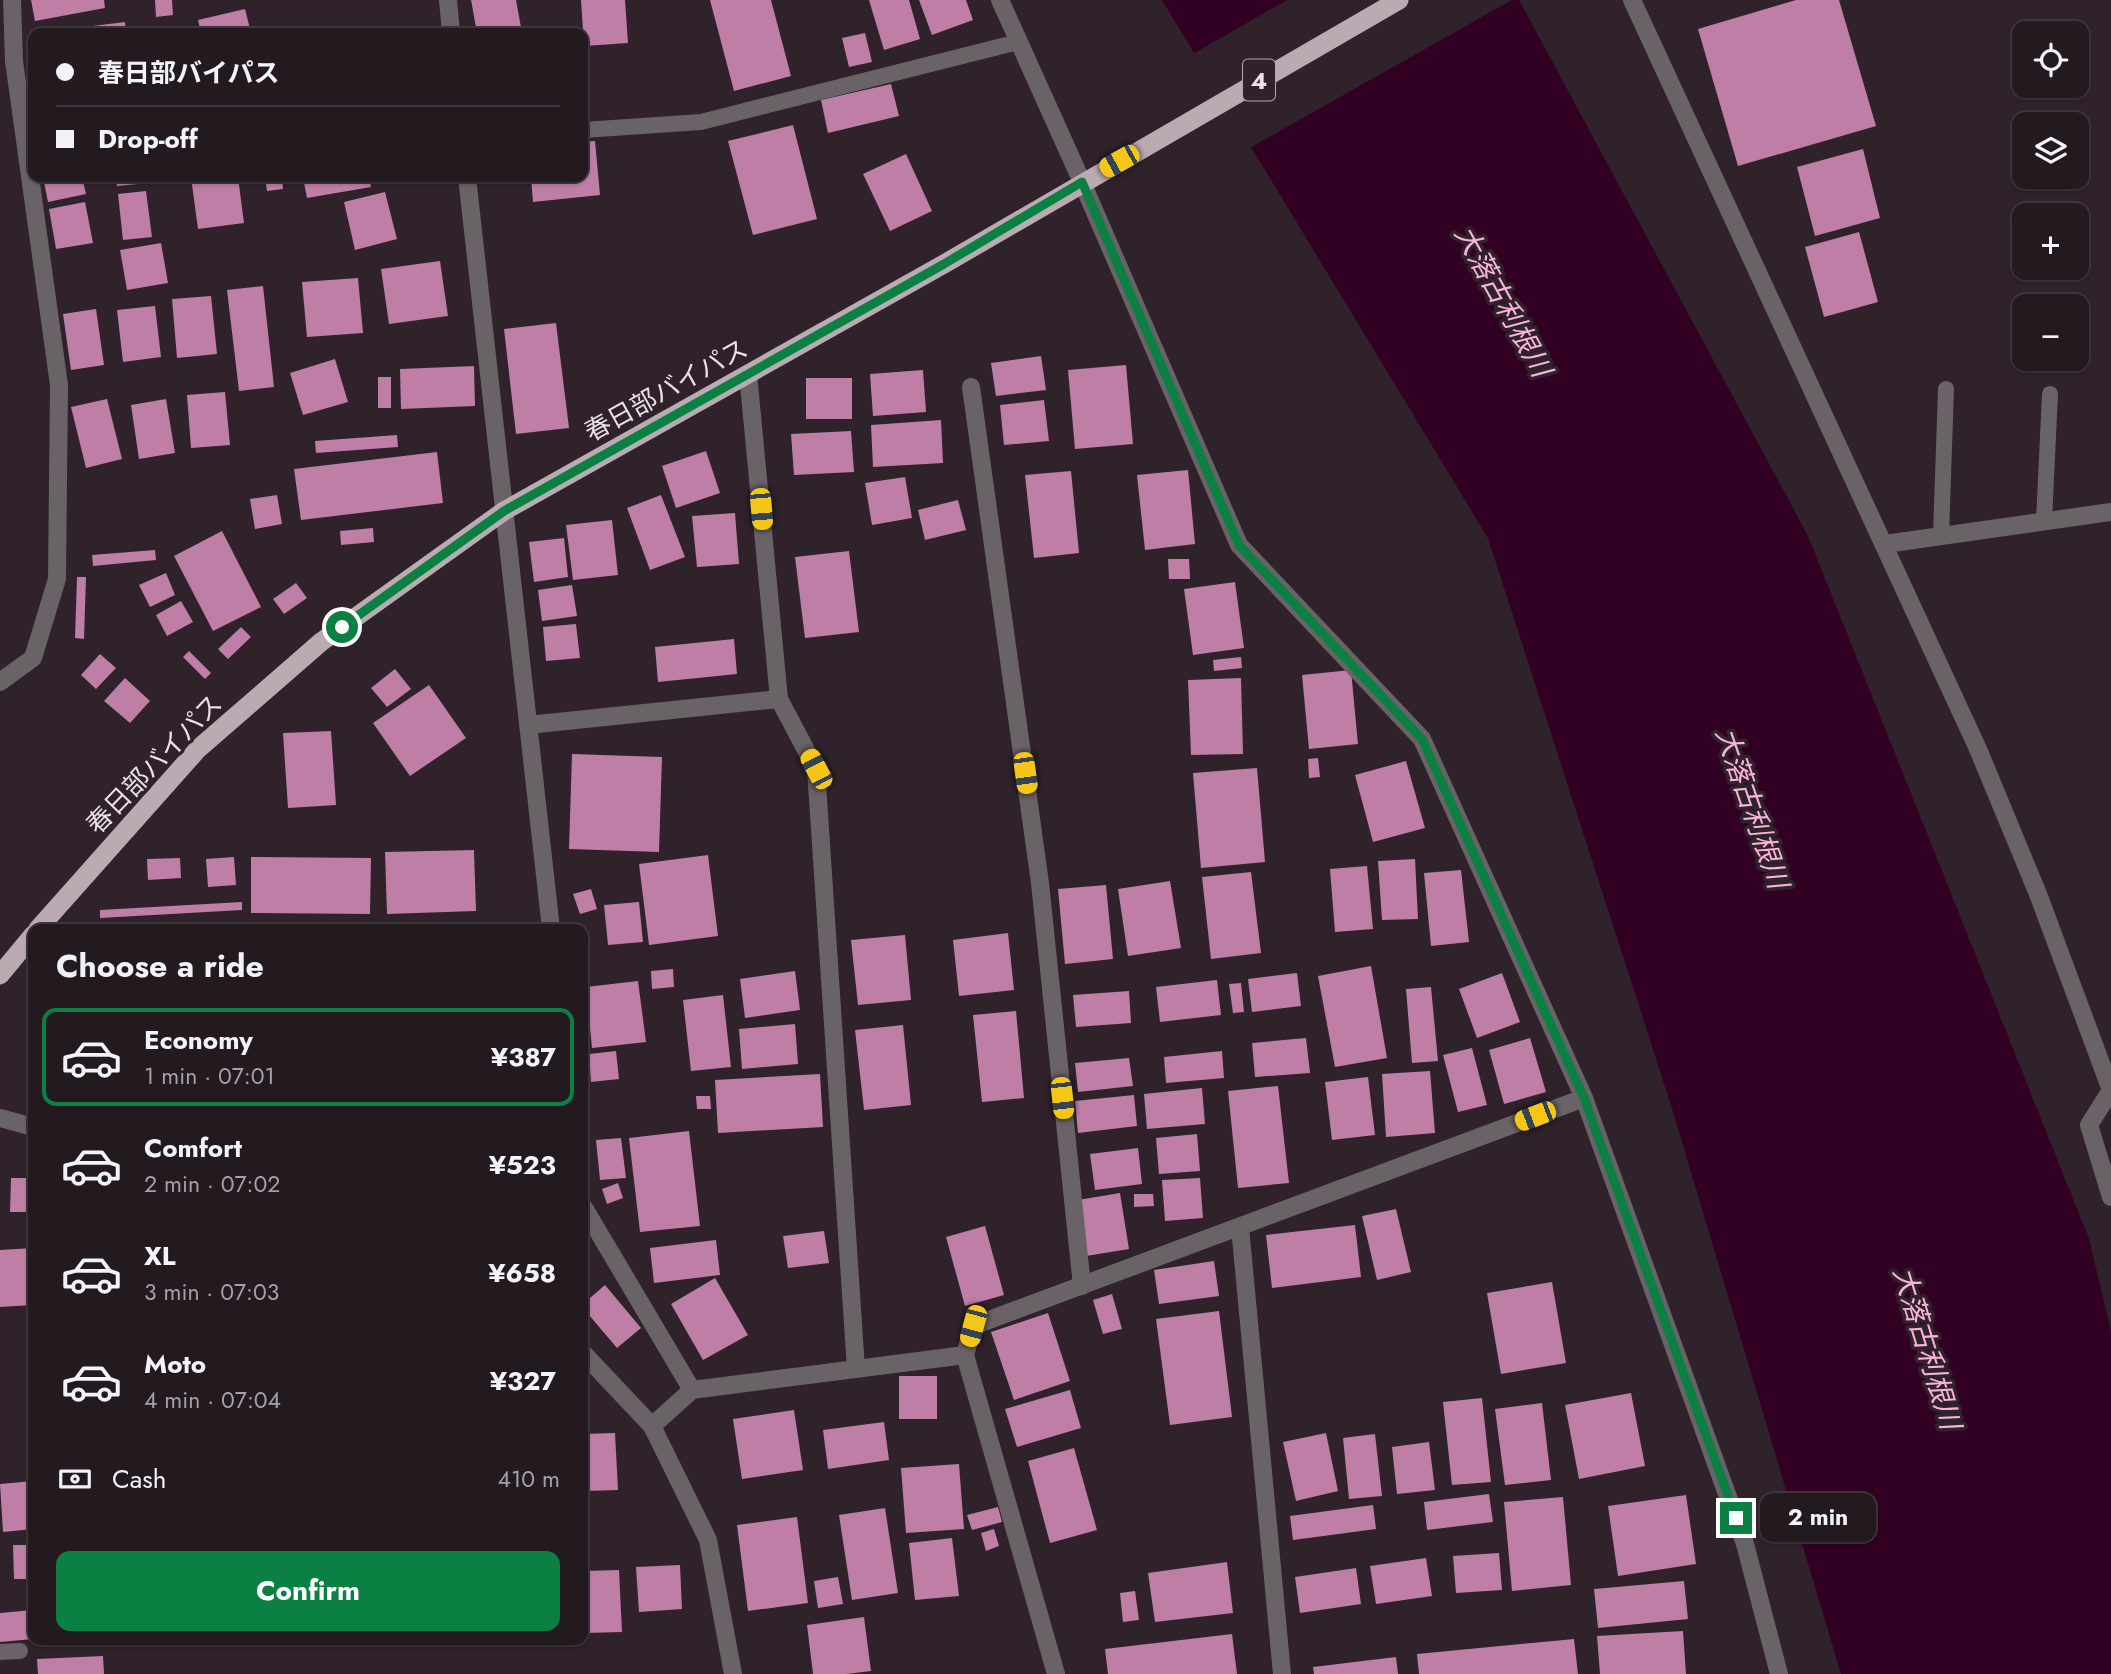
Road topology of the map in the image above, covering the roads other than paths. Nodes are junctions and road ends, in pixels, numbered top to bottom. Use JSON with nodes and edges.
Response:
{"nodes":[{"id":1,"x":12,"y":0,"type":"edge"},
{"id":2,"x":448,"y":0,"type":"edge"},
{"id":3,"x":1000,"y":0,"type":"edge"},
{"id":4,"x":1399,"y":0,"type":"edge"},
{"id":5,"x":1632,"y":0,"type":"edge"},
{"id":6,"x":451,"y":28,"type":"edge"},
{"id":7,"x":1018,"y":42,"type":"junction"},
{"id":8,"x":588,"y":130,"type":"edge"},
{"id":9,"x":28,"y":162,"type":"edge"},
{"id":10,"x":31,"y":182,"type":"edge"},
{"id":11,"x":468,"y":182,"type":"edge"},
{"id":12,"x":1082,"y":182,"type":"junction"},
{"id":13,"x":748,"y":374,"type":"junction"},
{"id":14,"x":971,"y":387,"type":"dead end"},
{"id":15,"x":1945,"y":389,"type":"dead end"},
{"id":16,"x":2050,"y":394,"type":"dead end"},
{"id":17,"x":504,"y":511,"type":"junction"},
{"id":18,"x":2111,"y":512,"type":"edge"},
{"id":19,"x":2044,"y":521,"type":"junction"},
{"id":20,"x":1941,"y":535,"type":"junction"},
{"id":21,"x":1885,"y":544,"type":"junction"},
{"id":22,"x":0,"y":682,"type":"edge"},
{"id":23,"x":779,"y":699,"type":"junction"},
{"id":24,"x":528,"y":725,"type":"junction"},
{"id":25,"x":42,"y":924,"type":"edge"},
{"id":26,"x":550,"y":924,"type":"edge"},
{"id":27,"x":28,"y":941,"type":"edge"},
{"id":28,"x":0,"y":975,"type":"edge"},
{"id":29,"x":2111,"y":1090,"type":"edge"},
{"id":30,"x":1584,"y":1098,"type":"junction"},
{"id":31,"x":0,"y":1118,"type":"edge"},
{"id":32,"x":28,"y":1126,"type":"edge"},
{"id":33,"x":2111,"y":1197,"type":"edge"},
{"id":34,"x":588,"y":1214,"type":"edge"},
{"id":35,"x":1240,"y":1227,"type":"junction"},
{"id":36,"x":1082,"y":1286,"type":"junction"},
{"id":37,"x":965,"y":1355,"type":"junction"},
{"id":38,"x":588,"y":1358,"type":"edge"},
{"id":39,"x":856,"y":1369,"type":"junction"},
{"id":40,"x":692,"y":1390,"type":"junction"},
{"id":41,"x":652,"y":1426,"type":"junction"},
{"id":42,"x":20,"y":1651,"type":"dead end"},
{"id":43,"x":0,"y":1652,"type":"edge"},
{"id":44,"x":733,"y":1674,"type":"edge"},
{"id":45,"x":1056,"y":1674,"type":"edge"},
{"id":46,"x":1282,"y":1674,"type":"edge"},
{"id":47,"x":1779,"y":1674,"type":"edge"}],
"edges":[{"from":1,"to":9,"type":"street"},
{"from":2,"to":6,"type":"street"},
{"from":3,"to":7,"type":"street"},
{"from":4,"to":12,"type":"highway","name":"春日部バイパス","number":"4"},
{"from":5,"to":21,"type":"street"},
{"from":7,"to":8,"type":"lane"},
{"from":7,"to":12,"type":"street"},
{"from":10,"to":22,"type":"street"},
{"from":11,"to":17,"type":"street"},
{"from":12,"to":13,"type":"highway","name":"春日部バイパス","number":"4"},
{"from":12,"to":30,"type":"street"},
{"from":13,"to":17,"type":"highway","name":"春日部バイパス","number":"4"},
{"from":13,"to":23,"type":"street"},
{"from":14,"to":36,"type":"street"},
{"from":15,"to":20,"type":"lane"},
{"from":16,"to":19,"type":"lane"},
{"from":17,"to":24,"type":"street"},
{"from":17,"to":25,"type":"highway","name":"春日部バイパス","number":"4"},
{"from":18,"to":19,"type":"street"},
{"from":19,"to":20,"type":"street"},
{"from":20,"to":21,"type":"street"},
{"from":21,"to":29,"type":"street"},
{"from":23,"to":24,"type":"street"},
{"from":23,"to":39,"type":"street"},
{"from":24,"to":26,"type":"street"},
{"from":27,"to":28,"type":"highway"},
{"from":29,"to":33,"type":"street"},
{"from":30,"to":35,"type":"street"},
{"from":30,"to":47,"type":"street"},
{"from":31,"to":32,"type":"street"},
{"from":34,"to":40,"type":"street"},
{"from":35,"to":36,"type":"street"},
{"from":35,"to":46,"type":"street"},
{"from":36,"to":37,"type":"street"},
{"from":37,"to":39,"type":"street"},
{"from":37,"to":45,"type":"street"},
{"from":38,"to":41,"type":"street"},
{"from":39,"to":40,"type":"street"},
{"from":40,"to":41,"type":"street"},
{"from":41,"to":44,"type":"street"},
{"from":42,"to":43,"type":"lane"}]}
